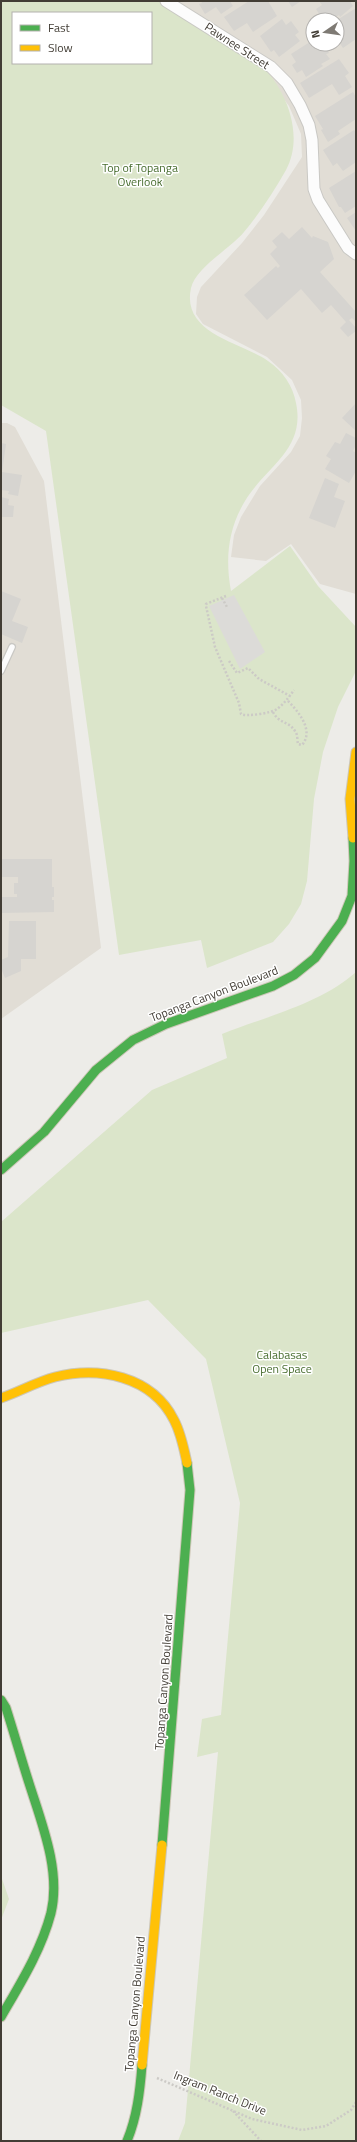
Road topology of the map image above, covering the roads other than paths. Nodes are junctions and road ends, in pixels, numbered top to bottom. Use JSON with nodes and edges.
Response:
{"nodes":[{"id":1,"x":166,"y":1,"type":"edge"},
{"id":2,"x":356,"y":254,"type":"edge"},
{"id":3,"x":12,"y":647,"type":"dead end"},
{"id":4,"x":1,"y":671,"type":"edge"},
{"id":5,"x":356,"y":752,"type":"edge"},
{"id":6,"x":1,"y":1170,"type":"edge"},
{"id":7,"x":1,"y":1398,"type":"edge"},
{"id":8,"x":1,"y":1700,"type":"edge"},
{"id":9,"x":1,"y":2017,"type":"edge"},
{"id":10,"x":127,"y":2141,"type":"edge"}],
"edges":[{"from":1,"to":2,"type":"street","name":"Pawnee Street"},
{"from":3,"to":4,"type":"lane"},
{"from":5,"to":6,"type":"main road","name":"Topanga Canyon Boulevard"},
{"from":7,"to":10,"type":"main road","name":"Topanga Canyon Boulevard"},
{"from":8,"to":9,"type":"main road"}]}
